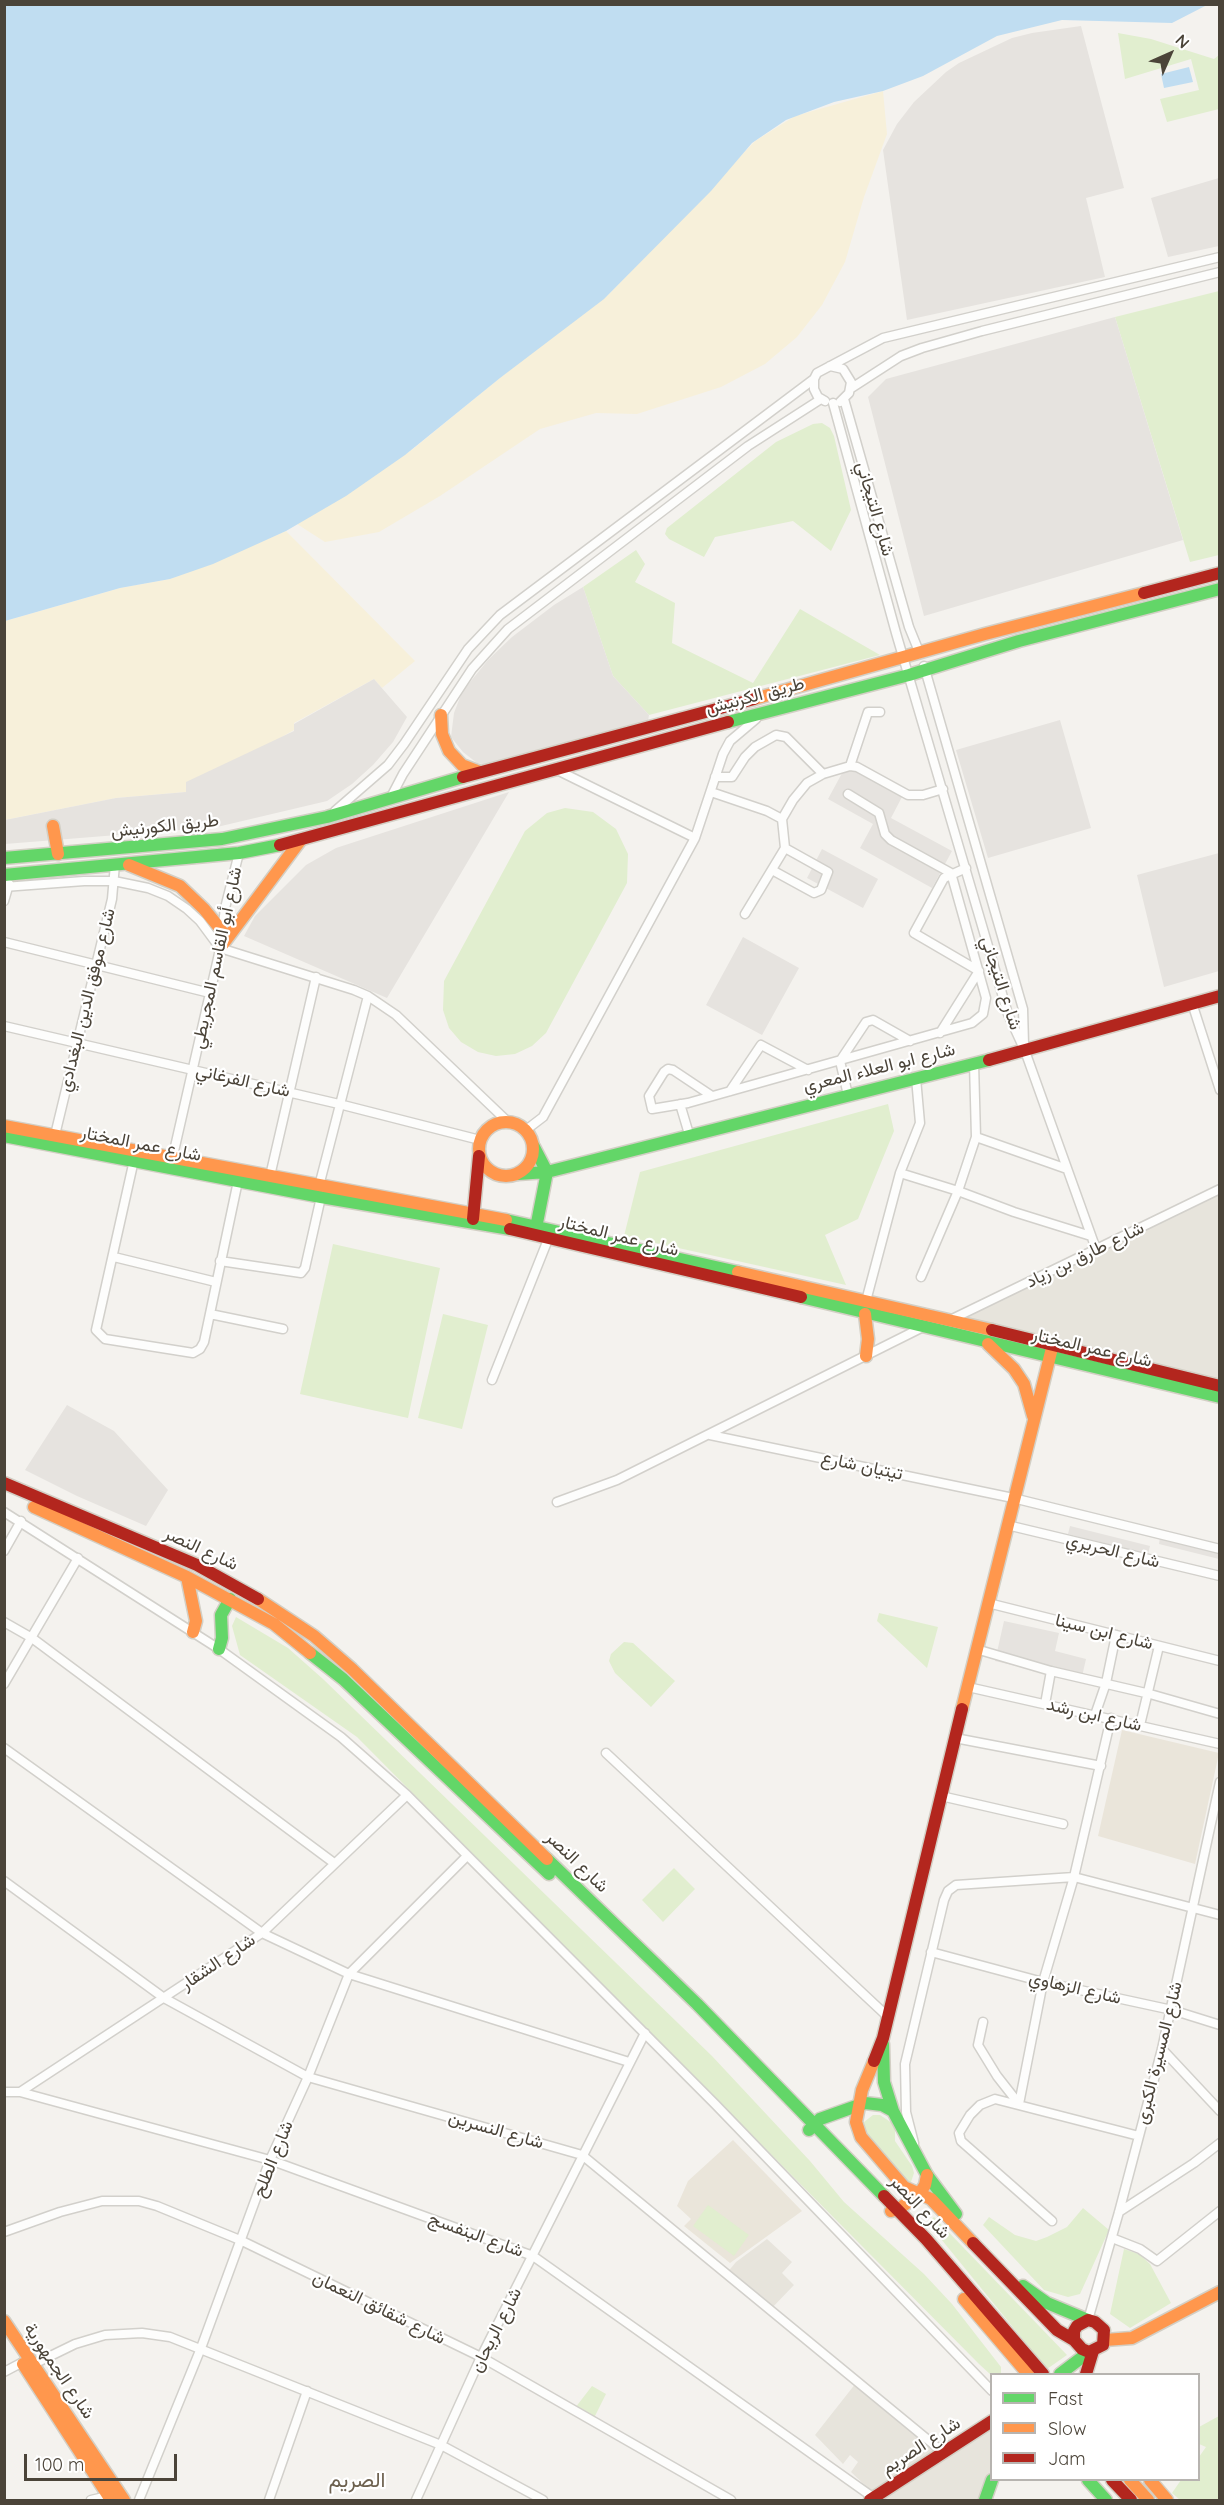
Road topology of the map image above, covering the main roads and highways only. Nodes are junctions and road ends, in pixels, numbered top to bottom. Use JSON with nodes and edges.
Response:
{"nodes":[{"id":1,"x":1220,"y":573,"type":"edge"},
{"id":2,"x":1220,"y":589,"type":"edge"},
{"id":3,"x":441,"y":715,"type":"road end"},
{"id":4,"x":480,"y":772,"type":"junction"},
{"id":5,"x":327,"y":817,"type":"joint"},
{"id":6,"x":53,"y":826,"type":"dead end"},
{"id":7,"x":300,"y":841,"type":"junction"},
{"id":8,"x":58,"y":854,"type":"junction"},
{"id":9,"x":4,"y":858,"type":"edge"},
{"id":10,"x":120,"y":864,"type":"junction"},
{"id":11,"x":7,"y":881,"type":"edge"},
{"id":12,"x":222,"y":931,"type":"road end"},
{"id":13,"x":220,"y":948,"type":"road end"},
{"id":14,"x":1220,"y":996,"type":"edge"},
{"id":15,"x":4,"y":1126,"type":"edge"},
{"id":16,"x":4,"y":1136,"type":"edge"},
{"id":17,"x":480,"y":1146,"type":"junction"},
{"id":18,"x":534,"y":1147,"type":"junction"},
{"id":19,"x":172,"y":1162,"type":"junction"},
{"id":20,"x":547,"y":1172,"type":"junction"},
{"id":21,"x":518,"y":1174,"type":"junction"},
{"id":22,"x":320,"y":1191,"type":"junction"},
{"id":23,"x":473,"y":1218,"type":"junction"},
{"id":24,"x":535,"y":1230,"type":"junction"},
{"id":25,"x":865,"y":1314,"type":"junction"},
{"id":26,"x":984,"y":1341,"type":"junction"},
{"id":27,"x":1051,"y":1350,"type":"junction"},
{"id":28,"x":866,"y":1356,"type":"road end"},
{"id":29,"x":1220,"y":1386,"type":"edge"},
{"id":30,"x":1220,"y":1397,"type":"edge"},
{"id":31,"x":1034,"y":1419,"type":"junction"},
{"id":32,"x":4,"y":1483,"type":"edge"},
{"id":33,"x":4,"y":1493,"type":"edge"},
{"id":34,"x":187,"y":1577,"type":"junction"},
{"id":35,"x":230,"y":1599,"type":"junction"},
{"id":36,"x":193,"y":1632,"type":"road end"},
{"id":37,"x":219,"y":1649,"type":"road end"},
{"id":38,"x":883,"y":2038,"type":"junction"},
{"id":39,"x":859,"y":2104,"type":"junction"},
{"id":40,"x":893,"y":2111,"type":"junction"},
{"id":41,"x":812,"y":2126,"type":"junction"},
{"id":42,"x":927,"y":2175,"type":"junction"},
{"id":43,"x":920,"y":2193,"type":"junction"},
{"id":44,"x":893,"y":2210,"type":"junction"},
{"id":45,"x":1220,"y":2292,"type":"edge"},
{"id":46,"x":1088,"y":2320,"type":"junction"},
{"id":47,"x":4,"y":2321,"type":"edge"},
{"id":48,"x":4,"y":2338,"type":"edge"},
{"id":49,"x":1105,"y":2340,"type":"junction"},
{"id":50,"x":1083,"y":2348,"type":"junction"},
{"id":51,"x":28,"y":2363,"type":"junction"},
{"id":52,"x":1064,"y":2371,"type":"edge"},
{"id":53,"x":1027,"y":2373,"type":"edge"},
{"id":54,"x":1042,"y":2373,"type":"edge"},
{"id":55,"x":1086,"y":2373,"type":"edge"},
{"id":56,"x":990,"y":2422,"type":"edge"},
{"id":57,"x":992,"y":2481,"type":"edge"},
{"id":58,"x":1089,"y":2481,"type":"edge"},
{"id":59,"x":1113,"y":2481,"type":"edge"},
{"id":60,"x":1131,"y":2481,"type":"edge"},
{"id":61,"x":1151,"y":2481,"type":"edge"},
{"id":62,"x":110,"y":2498,"type":"edge"},
{"id":63,"x":872,"y":2499,"type":"edge"},
{"id":64,"x":988,"y":2499,"type":"edge"},
{"id":65,"x":124,"y":2500,"type":"edge"},
{"id":66,"x":1106,"y":2500,"type":"edge"},
{"id":67,"x":1131,"y":2500,"type":"edge"},
{"id":68,"x":1148,"y":2500,"type":"edge"},
{"id":69,"x":1167,"y":2500,"type":"edge"}],
"edges":[{"from":1,"to":4,"type":"main road","name":"طريق الكرنيش"},
{"from":2,"to":7,"type":"main road","name":"طريق الكرنيش"},
{"from":3,"to":4,"type":"main road"},
{"from":4,"to":5,"type":"main road","name":"طريق الكرنيش"},
{"from":5,"to":8,"type":"main road","name":"طريق الكورنيش"},
{"from":6,"to":8,"type":"main road"},
{"from":7,"to":10,"type":"main road","name":"طريق الكورنيش"},
{"from":7,"to":13,"type":"main road"},
{"from":8,"to":9,"type":"main road","name":"طريق الكورنيش"},
{"from":10,"to":11,"type":"main road","name":"طريق الكورنيش"},
{"from":10,"to":12,"type":"main road"},
{"from":14,"to":20,"type":"main road","name":"شارع ابو العلاء المعري"},
{"from":15,"to":19,"type":"main road","name":"شارع عمر المختار"},
{"from":16,"to":19,"type":"main road","name":"شارع عمر المختار"},
{"from":17,"to":18,"type":"main road"},
{"from":17,"to":21,"type":"main road"},
{"from":17,"to":23,"type":"main road"},
{"from":18,"to":20,"type":"main road"},
{"from":18,"to":21,"type":"main road"},
{"from":19,"to":22,"type":"main road","name":"شارع عمر المختار"},
{"from":19,"to":22,"type":"main road","name":"شارع عمر المختار"},
{"from":20,"to":21,"type":"main road","name":"شارع ابو العلاء المعري"},
{"from":20,"to":24,"type":"main road"},
{"from":22,"to":23,"type":"main road","name":"شارع عمر المختار"},
{"from":23,"to":24,"type":"main road","name":"شارع عمر المختار"},
{"from":24,"to":25,"type":"main road","name":"شارع عمر المختار"},
{"from":24,"to":27,"type":"main road","name":"شارع عمر المختار"},
{"from":25,"to":26,"type":"main road","name":"شارع عمر المختار"},
{"from":25,"to":28,"type":"main road"},
{"from":26,"to":27,"type":"main road","name":"شارع عمر المختار"},
{"from":26,"to":31,"type":"main road"},
{"from":27,"to":29,"type":"main road","name":"شارع عمر المختار"},
{"from":27,"to":30,"type":"main road","name":"شارع عمر المختار"},
{"from":27,"to":31,"type":"main road"},
{"from":31,"to":38,"type":"main road"},
{"from":32,"to":41,"type":"main road","name":"شارع النصر"},
{"from":33,"to":34,"type":"main road","name":"شارع النصر"},
{"from":34,"to":35,"type":"main road","name":"شارع النصر"},
{"from":34,"to":36,"type":"main road"},
{"from":35,"to":37,"type":"main road"},
{"from":35,"to":41,"type":"main road","name":"شارع النصر"},
{"from":38,"to":39,"type":"main road"},
{"from":38,"to":40,"type":"main road"},
{"from":39,"to":40,"type":"main road"},
{"from":39,"to":41,"type":"main road"},
{"from":39,"to":43,"type":"main road"},
{"from":40,"to":42,"type":"main road"},
{"from":41,"to":44,"type":"main road","name":"شارع النصر"},
{"from":42,"to":43,"type":"main road"},
{"from":42,"to":46,"type":"main road"},
{"from":43,"to":44,"type":"main road"},
{"from":43,"to":50,"type":"main road"},
{"from":44,"to":53,"type":"main road","name":"شارع النصر"},
{"from":44,"to":54,"type":"main road","name":"شارع النصر"},
{"from":45,"to":49,"type":"main road"},
{"from":46,"to":49,"type":"main road"},
{"from":46,"to":50,"type":"main road"},
{"from":47,"to":51,"type":"main road","name":"شارع الجمهورية"},
{"from":48,"to":51,"type":"main road","name":"شارع الجمهورية"},
{"from":49,"to":50,"type":"main road"},
{"from":50,"to":52,"type":"main road"},
{"from":50,"to":55,"type":"main road"},
{"from":51,"to":62,"type":"main road","name":"شارع الجمهورية"},
{"from":51,"to":65,"type":"main road","name":"شارع الجمهورية"},
{"from":56,"to":63,"type":"main road","name":"شارع الصريم"},
{"from":57,"to":64,"type":"main road"},
{"from":58,"to":66,"type":"main road"},
{"from":59,"to":67,"type":"main road"},
{"from":60,"to":68,"type":"main road"},
{"from":61,"to":69,"type":"main road"}]}
